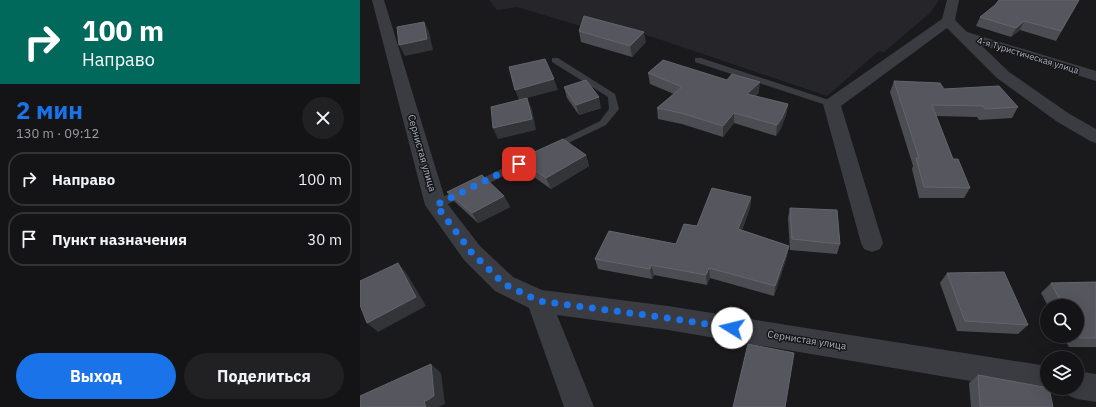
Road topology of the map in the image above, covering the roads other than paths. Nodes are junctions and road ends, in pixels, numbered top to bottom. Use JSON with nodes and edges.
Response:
{"nodes":[{"id":1,"x":378,"y":0,"type":"edge"},
{"id":2,"x":953,"y":0,"type":"edge"},
{"id":3,"x":948,"y":21,"type":"junction"},
{"id":4,"x":961,"y":33,"type":"junction"},
{"id":5,"x":555,"y":60,"type":"dead end"},
{"id":6,"x":698,"y":60,"type":"dead end"},
{"id":7,"x":1096,"y":76,"type":"edge"},
{"id":8,"x":832,"y":104,"type":"junction"},
{"id":9,"x":1096,"y":137,"type":"edge"},
{"id":10,"x":436,"y":205,"type":"junction"},
{"id":11,"x":872,"y":243,"type":"dead end"},
{"id":12,"x":539,"y":301,"type":"junction"},
{"id":13,"x":1040,"y":379,"type":"edge"},
{"id":14,"x":1084,"y":386,"type":"edge"},
{"id":15,"x":1096,"y":388,"type":"edge"},
{"id":16,"x":580,"y":407,"type":"edge"}],
"edges":[{"from":1,"to":10,"type":"street","name":"Сернистая улица"},
{"from":2,"to":3,"type":"street"},
{"from":3,"to":4,"type":"street"},
{"from":3,"to":8,"type":"street"},
{"from":4,"to":7,"type":"street","name":"4-я Туристическая улица"},
{"from":4,"to":9,"type":"street"},
{"from":5,"to":10,"type":"lane"},
{"from":6,"to":8,"type":"lane"},
{"from":8,"to":11,"type":"street"},
{"from":10,"to":12,"type":"street","name":"Сернистая улица"},
{"from":12,"to":13,"type":"street","name":"Сернистая улица"},
{"from":12,"to":16,"type":"street"},
{"from":14,"to":15,"type":"street"}]}
